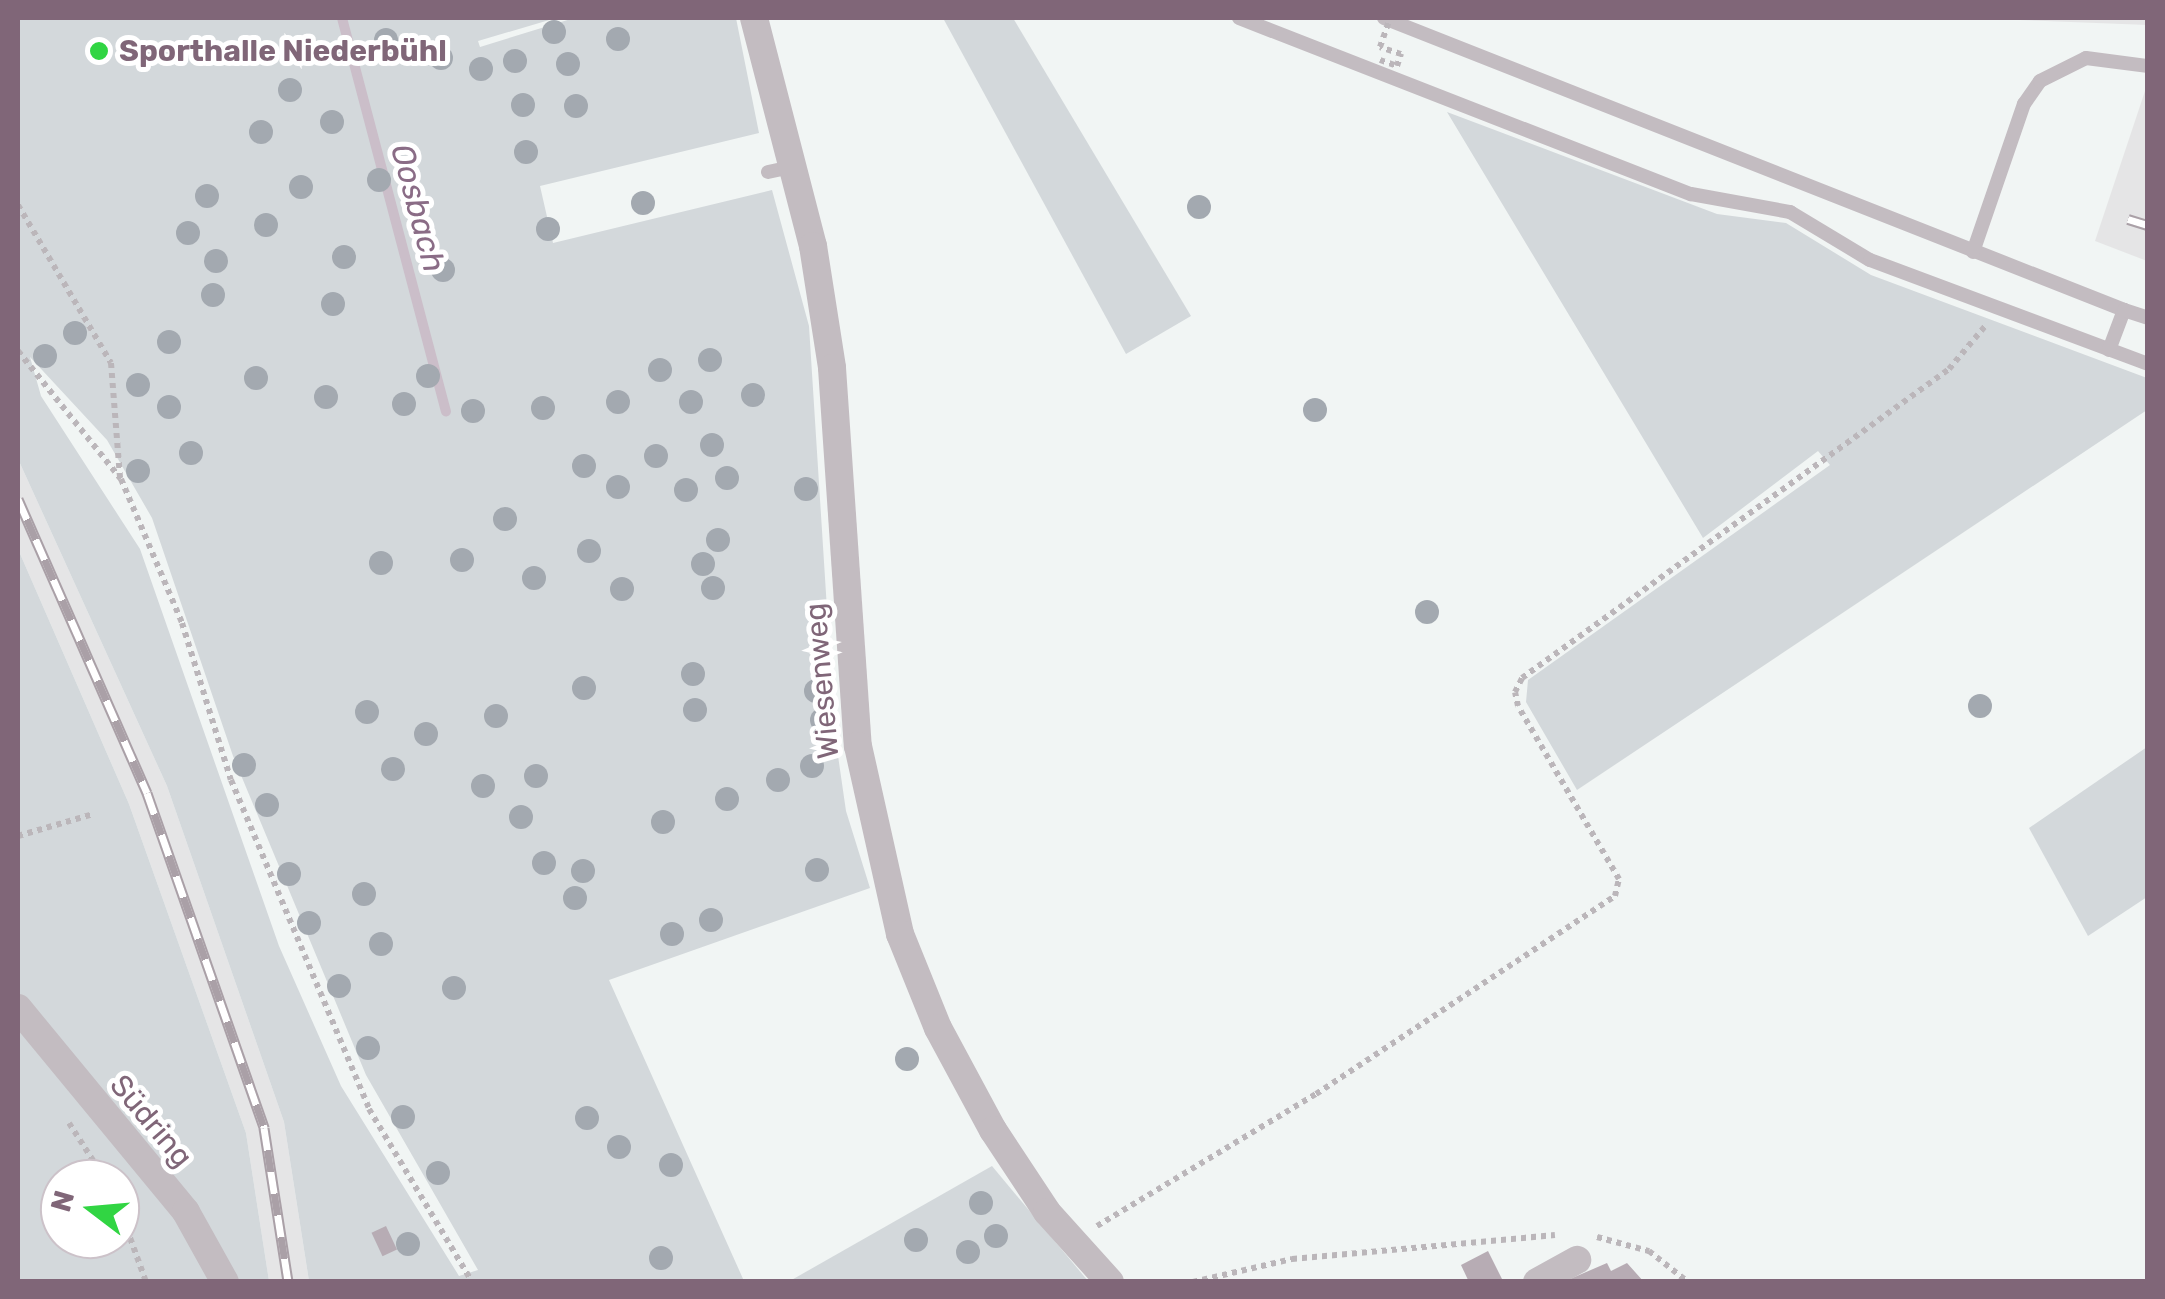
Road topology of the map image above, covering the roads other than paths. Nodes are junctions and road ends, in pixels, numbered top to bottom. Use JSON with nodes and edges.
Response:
{"nodes":[{"id":1,"x":754,"y":18,"type":"edge"},
{"id":2,"x":1240,"y":18,"type":"edge"},
{"id":3,"x":1387,"y":18,"type":"edge"},
{"id":4,"x":2148,"y":66,"type":"edge"},
{"id":5,"x":1973,"y":252,"type":"junction"},
{"id":6,"x":2124,"y":310,"type":"junction"},
{"id":7,"x":2148,"y":318,"type":"edge"},
{"id":8,"x":2109,"y":350,"type":"junction"},
{"id":9,"x":2148,"y":364,"type":"edge"},
{"id":10,"x":18,"y":1008,"type":"edge"},
{"id":11,"x":1576,"y":1243,"type":"road end"},
{"id":12,"x":225,"y":1282,"type":"edge"},
{"id":13,"x":1110,"y":1282,"type":"edge"},
{"id":14,"x":1537,"y":1282,"type":"edge"}],
"edges":[{"from":1,"to":13,"type":"street","name":"Wiesenweg"},
{"from":2,"to":8,"type":"lane"},
{"from":3,"to":5,"type":"lane"},
{"from":4,"to":5,"type":"lane"},
{"from":5,"to":6,"type":"lane"},
{"from":6,"to":7,"type":"lane"},
{"from":6,"to":8,"type":"lane"},
{"from":8,"to":9,"type":"lane"},
{"from":10,"to":12,"type":"street","name":"Südring"},
{"from":11,"to":14,"type":"street"}]}
